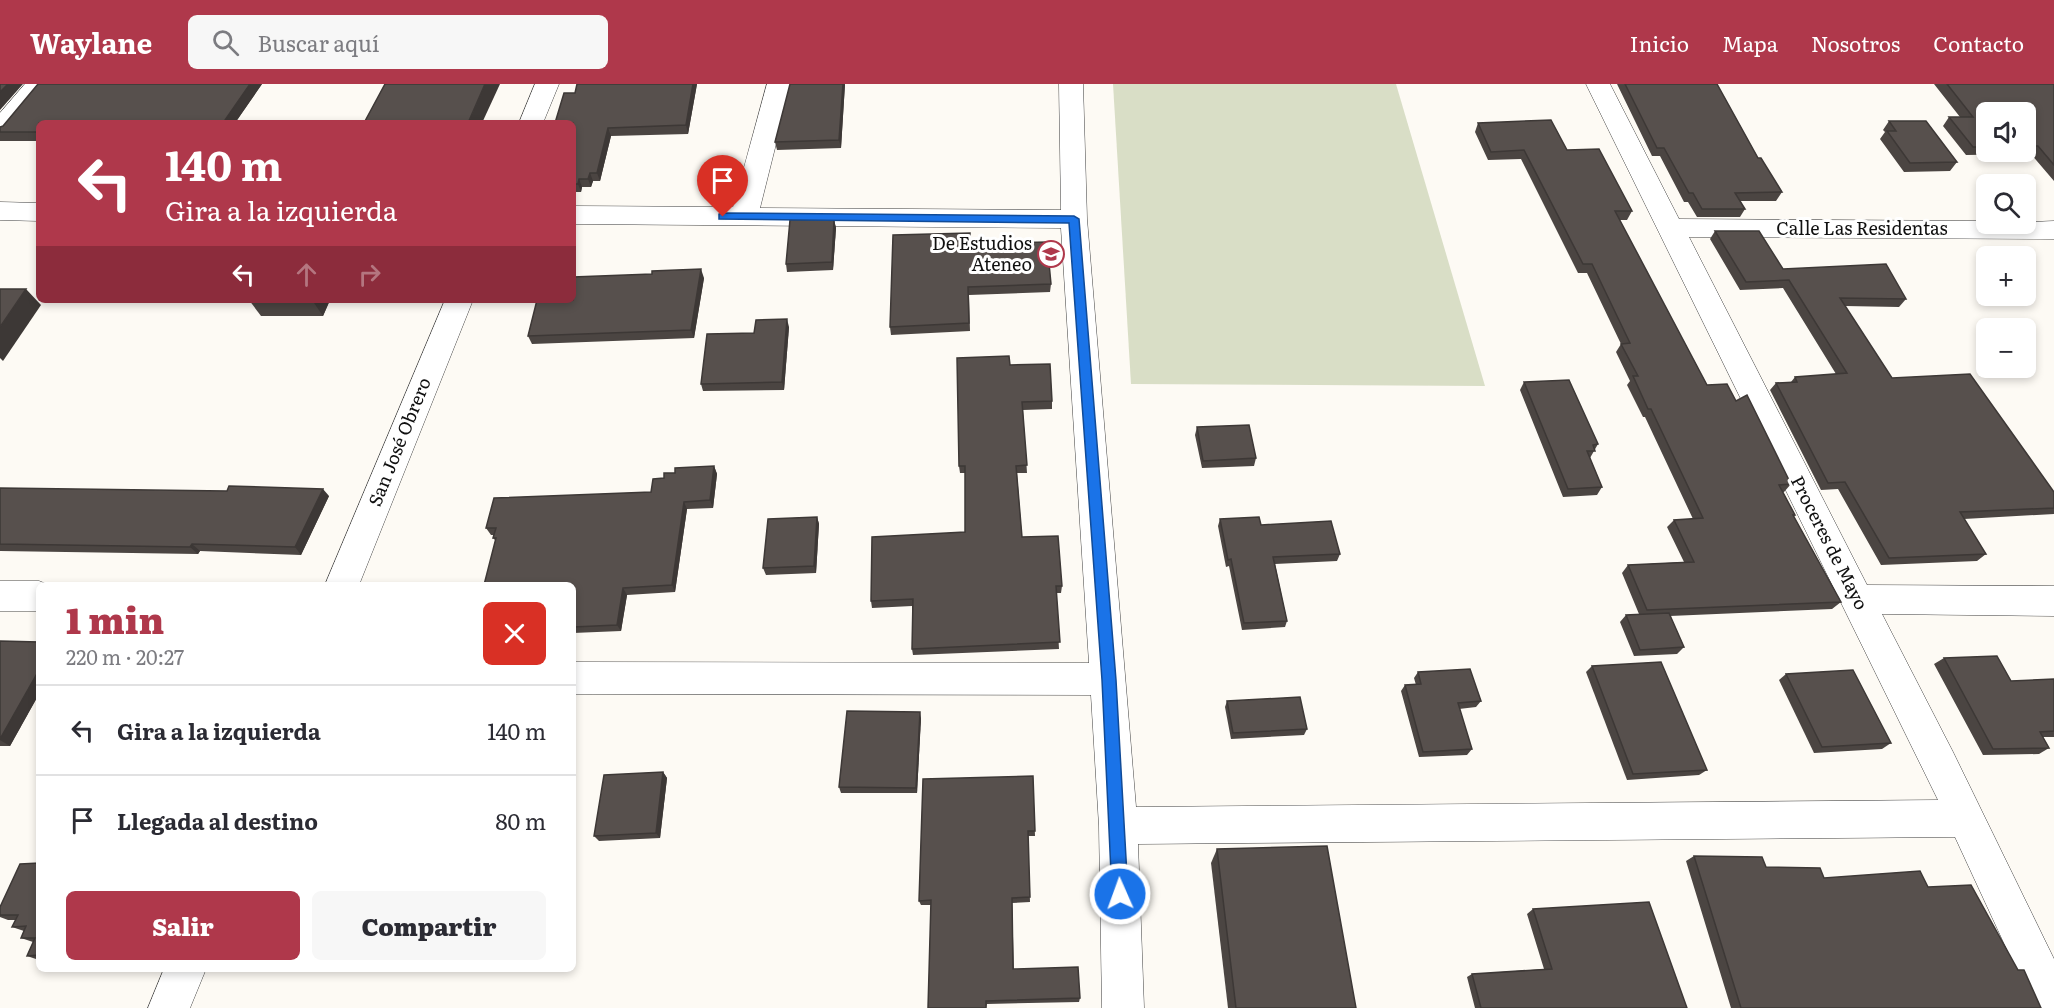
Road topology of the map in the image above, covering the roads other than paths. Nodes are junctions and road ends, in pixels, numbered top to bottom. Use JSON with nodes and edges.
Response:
{"nodes":[{"id":1,"x":38,"y":84,"type":"edge"},
{"id":2,"x":547,"y":84,"type":"edge"},
{"id":3,"x":779,"y":84,"type":"edge"},
{"id":4,"x":1071,"y":84,"type":"edge"},
{"id":5,"x":1598,"y":84,"type":"edge"},
{"id":6,"x":532,"y":120,"type":"edge"},
{"id":7,"x":0,"y":129,"type":"edge"},
{"id":8,"x":0,"y":211,"type":"edge"},
{"id":9,"x":36,"y":212,"type":"edge"},
{"id":10,"x":576,"y":216,"type":"edge"},
{"id":11,"x":744,"y":217,"type":"junction"},
{"id":12,"x":1074,"y":219,"type":"junction"},
{"id":13,"x":1671,"y":228,"type":"junction"},
{"id":14,"x":2054,"y":230,"type":"edge"},
{"id":15,"x":458,"y":303,"type":"edge"},
{"id":16,"x":343,"y":582,"type":"edge"},
{"id":17,"x":0,"y":596,"type":"edge"},
{"id":18,"x":36,"y":596,"type":"edge"},
{"id":19,"x":1857,"y":599,"type":"junction"},
{"id":20,"x":2054,"y":601,"type":"edge"},
{"id":21,"x":576,"y":678,"type":"edge"},
{"id":22,"x":1109,"y":680,"type":"junction"},
{"id":23,"x":1966,"y":818,"type":"junction"},
{"id":24,"x":1118,"y":826,"type":"junction"},
{"id":25,"x":184,"y":972,"type":"edge"},
{"id":26,"x":2054,"y":1004,"type":"edge"},
{"id":27,"x":169,"y":1008,"type":"edge"},
{"id":28,"x":1123,"y":1008,"type":"edge"}],
"edges":[{"from":1,"to":7,"type":"street"},
{"from":2,"to":6,"type":"street"},
{"from":3,"to":11,"type":"street"},
{"from":4,"to":12,"type":"street"},
{"from":5,"to":13,"type":"street","name":"Proceres de Mayo"},
{"from":8,"to":9,"type":"street"},
{"from":10,"to":11,"type":"street"},
{"from":11,"to":12,"type":"street"},
{"from":12,"to":22,"type":"street"},
{"from":13,"to":14,"type":"street","name":"Calle Las Residentas"},
{"from":13,"to":19,"type":"street","name":"Proceres de Mayo"},
{"from":15,"to":16,"type":"street","name":"San José Obrero"},
{"from":17,"to":18,"type":"street"},
{"from":19,"to":20,"type":"street"},
{"from":19,"to":23,"type":"street","name":"Proceres de Mayo"},
{"from":21,"to":22,"type":"street"},
{"from":22,"to":24,"type":"street"},
{"from":23,"to":24,"type":"street"},
{"from":23,"to":26,"type":"street","name":"Proceres de Mayo"},
{"from":24,"to":28,"type":"street"},
{"from":25,"to":27,"type":"street"}]}
